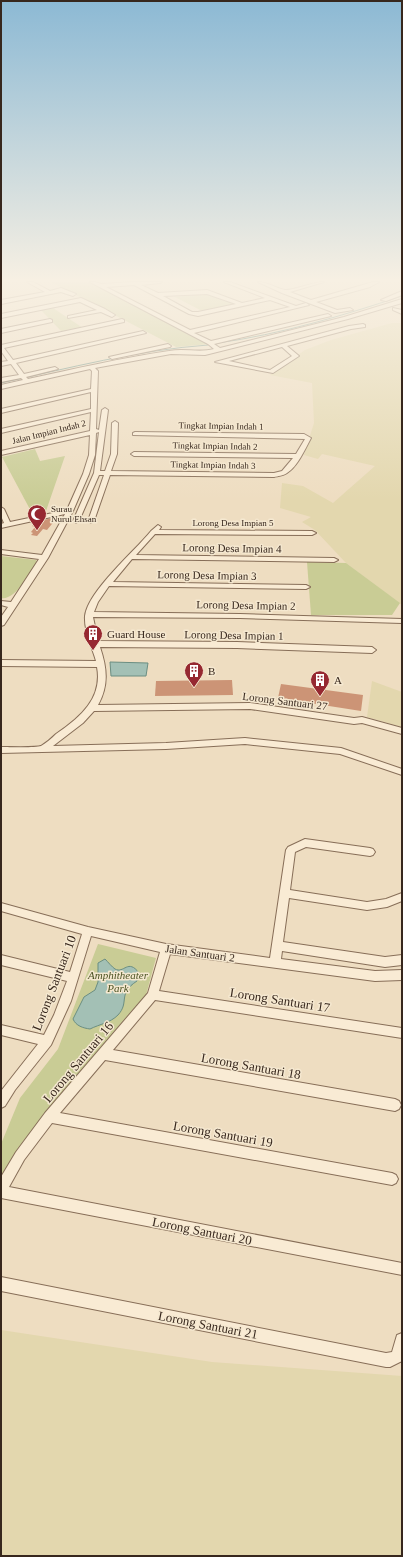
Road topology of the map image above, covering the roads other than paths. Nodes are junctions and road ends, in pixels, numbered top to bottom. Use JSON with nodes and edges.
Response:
{"nodes":[{"id":1,"x":7,"y":355,"type":"edge"},
{"id":2,"x":45,"y":355,"type":"edge"},
{"id":3,"x":129,"y":355,"type":"edge"},
{"id":4,"x":159,"y":355,"type":"edge"},
{"id":5,"x":196,"y":355,"type":"edge"},
{"id":6,"x":239,"y":355,"type":"edge"},
{"id":7,"x":294,"y":355,"type":"edge"},
{"id":8,"x":215,"y":360,"type":"junction"},
{"id":9,"x":12,"y":362,"type":"junction"},
{"id":10,"x":1,"y":364,"type":"edge"},
{"id":11,"x":93,"y":369,"type":"junction"},
{"id":12,"x":268,"y":375,"type":"dead end"},
{"id":13,"x":25,"y":378,"type":"junction"},
{"id":14,"x":1,"y":380,"type":"edge"},
{"id":15,"x":1,"y":387,"type":"edge"},
{"id":16,"x":94,"y":390,"type":"junction"},
{"id":17,"x":1,"y":393,"type":"edge"},
{"id":18,"x":93,"y":410,"type":"junction"},
{"id":19,"x":105,"y":410,"type":"dead end"},
{"id":20,"x":1,"y":411,"type":"edge"},
{"id":21,"x":115,"y":423,"type":"dead end"},
{"id":22,"x":93,"y":431,"type":"junction"},
{"id":23,"x":102,"y":431,"type":"junction"},
{"id":24,"x":1,"y":432,"type":"edge"},
{"id":25,"x":135,"y":434,"type":"dead end"},
{"id":26,"x":307,"y":437,"type":"joint"},
{"id":27,"x":1,"y":453,"type":"edge"},
{"id":28,"x":134,"y":454,"type":"dead end"},
{"id":29,"x":297,"y":456,"type":"junction"},
{"id":30,"x":97,"y":473,"type":"junction"},
{"id":31,"x":108,"y":473,"type":"junction"},
{"id":32,"x":1,"y":509,"type":"edge"},
{"id":33,"x":70,"y":511,"type":"junction"},
{"id":34,"x":76,"y":521,"type":"dead end"},
{"id":35,"x":91,"y":521,"type":"dead end"},
{"id":36,"x":5,"y":525,"type":"edge"},
{"id":37,"x":312,"y":533,"type":"dead end"},
{"id":38,"x":1,"y":552,"type":"edge"},
{"id":39,"x":130,"y":557,"type":"junction"},
{"id":40,"x":44,"y":558,"type":"junction"},
{"id":41,"x":334,"y":560,"type":"dead end"},
{"id":42,"x":108,"y":584,"type":"junction"},
{"id":43,"x":306,"y":587,"type":"dead end"},
{"id":44,"x":1,"y":603,"type":"edge"},
{"id":45,"x":13,"y":605,"type":"junction"},
{"id":46,"x":90,"y":614,"type":"junction"},
{"id":47,"x":402,"y":621,"type":"edge"},
{"id":48,"x":1,"y":623,"type":"edge"},
{"id":49,"x":95,"y":644,"type":"junction"},
{"id":50,"x":372,"y":650,"type":"dead end"},
{"id":51,"x":1,"y":663,"type":"edge"},
{"id":52,"x":101,"y":664,"type":"junction"},
{"id":53,"x":92,"y":708,"type":"junction"},
{"id":54,"x":402,"y":731,"type":"edge"},
{"id":55,"x":45,"y":747,"type":"junction"},
{"id":56,"x":1,"y":750,"type":"edge"},
{"id":57,"x":402,"y":772,"type":"edge"},
{"id":58,"x":370,"y":852,"type":"dead end"},
{"id":59,"x":285,"y":893,"type":"junction"},
{"id":60,"x":402,"y":897,"type":"edge"},
{"id":61,"x":1,"y":907,"type":"edge"},
{"id":62,"x":88,"y":931,"type":"junction"},
{"id":63,"x":278,"y":946,"type":"junction"},
{"id":64,"x":166,"y":949,"type":"junction"},
{"id":65,"x":1,"y":960,"type":"edge"},
{"id":66,"x":402,"y":960,"type":"edge"},
{"id":67,"x":275,"y":963,"type":"junction"},
{"id":68,"x":402,"y":975,"type":"edge"},
{"id":69,"x":72,"y":977,"type":"junction"},
{"id":70,"x":153,"y":995,"type":"junction"},
{"id":71,"x":1,"y":1030,"type":"edge"},
{"id":72,"x":402,"y":1033,"type":"edge"},
{"id":73,"x":47,"y":1041,"type":"junction"},
{"id":74,"x":103,"y":1054,"type":"junction"},
{"id":75,"x":1,"y":1102,"type":"edge"},
{"id":76,"x":395,"y":1105,"type":"dead end"},
{"id":77,"x":49,"y":1117,"type":"junction"},
{"id":78,"x":392,"y":1179,"type":"dead end"},
{"id":79,"x":1,"y":1189,"type":"edge"},
{"id":80,"x":1,"y":1192,"type":"edge"},
{"id":81,"x":402,"y":1269,"type":"edge"},
{"id":82,"x":1,"y":1284,"type":"edge"},
{"id":83,"x":402,"y":1340,"type":"edge"}],
"edges":[{"from":1,"to":9,"type":"street"},
{"from":2,"to":9,"type":"street"},
{"from":3,"to":13,"type":"street"},
{"from":4,"to":11,"type":"street"},
{"from":5,"to":8,"type":"street"},
{"from":6,"to":8,"type":"street"},
{"from":7,"to":8,"type":"street"},
{"from":8,"to":12,"type":"street"},
{"from":9,"to":10,"type":"street"},
{"from":9,"to":13,"type":"street"},
{"from":11,"to":13,"type":"street"},
{"from":11,"to":16,"type":"street"},
{"from":11,"to":17,"type":"street"},
{"from":13,"to":14,"type":"street"},
{"from":13,"to":15,"type":"street"},
{"from":16,"to":18,"type":"street"},
{"from":16,"to":20,"type":"street"},
{"from":18,"to":22,"type":"street"},
{"from":18,"to":24,"type":"street"},
{"from":19,"to":23,"type":"street"},
{"from":21,"to":31,"type":"street"},
{"from":22,"to":23,"type":"street","name":"Jalan Impian Indah 2"},
{"from":22,"to":27,"type":"street","name":"Jalan Impian Indah 2"},
{"from":22,"to":33,"type":"street"},
{"from":23,"to":30,"type":"street"},
{"from":25,"to":26,"type":"street","name":"Tingkat Impian Indah 1"},
{"from":26,"to":29,"type":"street","name":"Tingkat Impian Indah 3"},
{"from":28,"to":29,"type":"street","name":"Tingkat Impian Indah 2"},
{"from":29,"to":31,"type":"street","name":"Tingkat Impian Indah 3"},
{"from":30,"to":31,"type":"street","name":"Tingkat Impian Indah 3"},
{"from":30,"to":34,"type":"street"},
{"from":31,"to":35,"type":"street"},
{"from":32,"to":36,"type":"street"},
{"from":33,"to":36,"type":"street"},
{"from":33,"to":40,"type":"street"},
{"from":37,"to":39,"type":"street","name":"Lorong Desa Impian 5"},
{"from":38,"to":40,"type":"street"},
{"from":39,"to":41,"type":"street","name":"Lorong Desa Impian 4"},
{"from":39,"to":42,"type":"street"},
{"from":40,"to":45,"type":"street"},
{"from":42,"to":43,"type":"street","name":"Lorong Desa Impian 3"},
{"from":42,"to":46,"type":"street"},
{"from":44,"to":45,"type":"street"},
{"from":45,"to":48,"type":"street"},
{"from":46,"to":47,"type":"street","name":"Lorong Desa Impian 2"},
{"from":46,"to":49,"type":"street"},
{"from":49,"to":50,"type":"street","name":"Lorong Desa Impian 1"},
{"from":49,"to":52,"type":"street"},
{"from":51,"to":52,"type":"street"},
{"from":52,"to":53,"type":"street"},
{"from":53,"to":54,"type":"street","name":"Lorong Santuari 27"},
{"from":53,"to":55,"type":"street"},
{"from":55,"to":56,"type":"street"},
{"from":55,"to":57,"type":"street"},
{"from":58,"to":59,"type":"street"},
{"from":59,"to":60,"type":"street"},
{"from":59,"to":63,"type":"street"},
{"from":61,"to":62,"type":"street","name":"Jalan Santuari 2"},
{"from":62,"to":64,"type":"street","name":"Jalan Santuari 2"},
{"from":62,"to":69,"type":"street","name":"Lorong Santuari 10"},
{"from":63,"to":66,"type":"street"},
{"from":63,"to":67,"type":"street"},
{"from":64,"to":67,"type":"street","name":"Jalan Santuari 2"},
{"from":64,"to":70,"type":"street","name":"Lorong Santuari 16"},
{"from":65,"to":69,"type":"street"},
{"from":67,"to":68,"type":"street","name":"Jalan Santuari 2"},
{"from":69,"to":73,"type":"street","name":"Lorong Santuari 10"},
{"from":70,"to":72,"type":"street","name":"Lorong Santuari 17"},
{"from":70,"to":74,"type":"street","name":"Lorong Santuari 16"},
{"from":71,"to":73,"type":"street"},
{"from":73,"to":75,"type":"street","name":"Lorong Santuari 10"},
{"from":74,"to":76,"type":"street","name":"Lorong Santuari 18"},
{"from":74,"to":77,"type":"street","name":"Lorong Santuari 16"},
{"from":77,"to":78,"type":"street","name":"Lorong Santuari 19"},
{"from":77,"to":79,"type":"street","name":"Lorong Santuari 16"},
{"from":80,"to":81,"type":"street","name":"Lorong Santuari 20"},
{"from":82,"to":83,"type":"street","name":"Lorong Santuari 21"}]}
